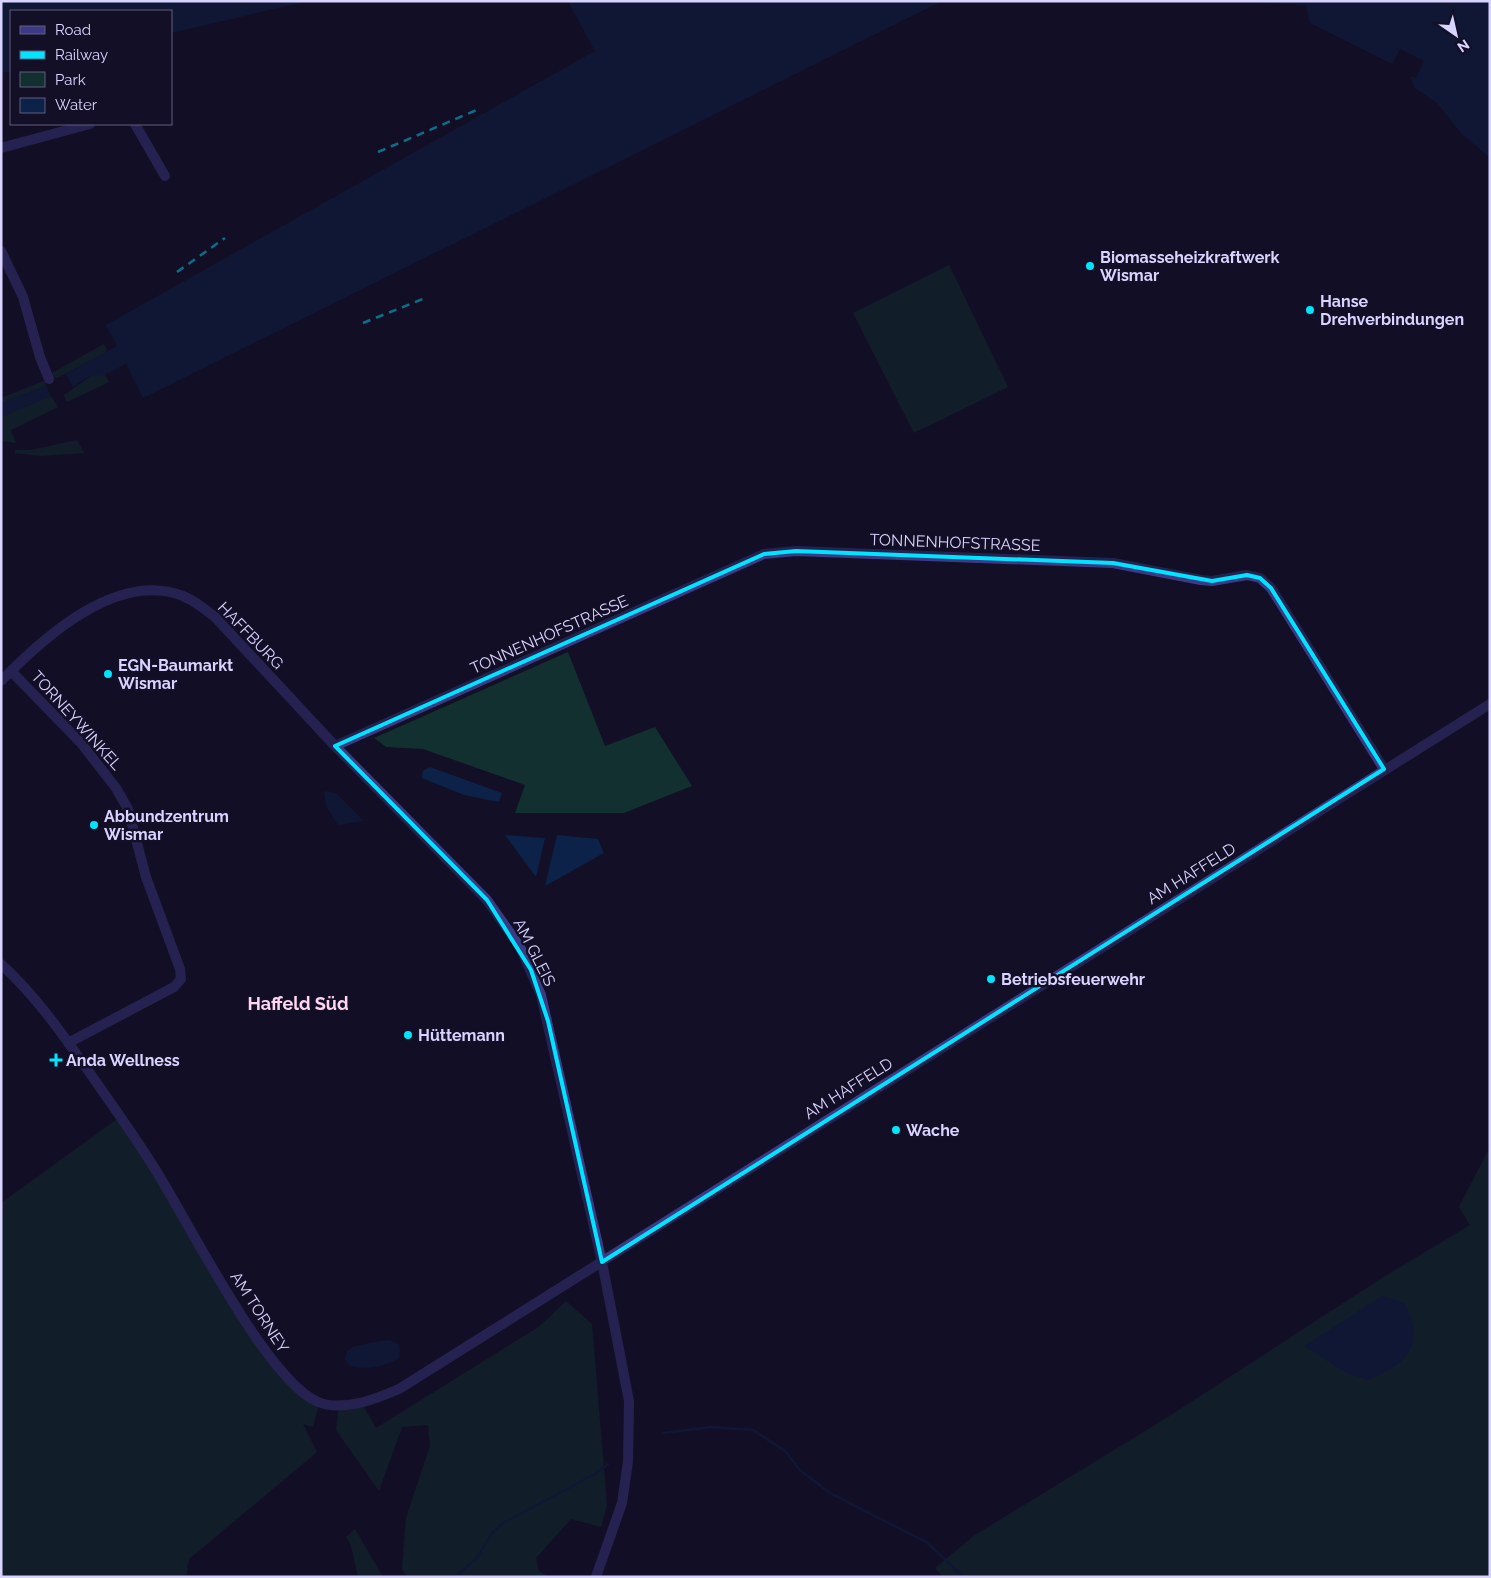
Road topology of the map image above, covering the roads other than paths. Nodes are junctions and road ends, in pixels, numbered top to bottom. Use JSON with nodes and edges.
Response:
{"nodes":[{"id":1,"x":86,"y":125,"type":"edge"},
{"id":2,"x":136,"y":125,"type":"edge"},
{"id":3,"x":1,"y":148,"type":"edge"},
{"id":4,"x":165,"y":176,"type":"dead end"},
{"id":5,"x":1,"y":251,"type":"edge"},
{"id":6,"x":49,"y":379,"type":"dead end"},
{"id":7,"x":11,"y":671,"type":"junction"},
{"id":8,"x":1,"y":681,"type":"edge"},
{"id":9,"x":1490,"y":704,"type":"edge"},
{"id":10,"x":335,"y":746,"type":"junction"},
{"id":11,"x":1384,"y":769,"type":"junction"},
{"id":12,"x":1,"y":964,"type":"edge"},
{"id":13,"x":68,"y":1043,"type":"junction"},
{"id":14,"x":602,"y":1262,"type":"junction"},
{"id":15,"x":596,"y":1577,"type":"edge"}],
"edges":[{"from":1,"to":3,"type":"street"},
{"from":2,"to":4,"type":"street"},
{"from":5,"to":6,"type":"street"},
{"from":7,"to":8,"type":"street","name":"HAFFBURG"},
{"from":7,"to":10,"type":"street","name":"HAFFBURG"},
{"from":7,"to":13,"type":"street","name":"TORNEYWINKEL"},
{"from":9,"to":11,"type":"street"},
{"from":10,"to":11,"type":"street","name":"TONNENHOFSTRASSE"},
{"from":10,"to":14,"type":"street","name":"AM GLEIS"},
{"from":11,"to":14,"type":"street","name":"AM HAFFELD"},
{"from":12,"to":13,"type":"street","name":"AM TORNEY"},
{"from":13,"to":14,"type":"street","name":"AM TORNEY"},
{"from":14,"to":15,"type":"street"}]}
